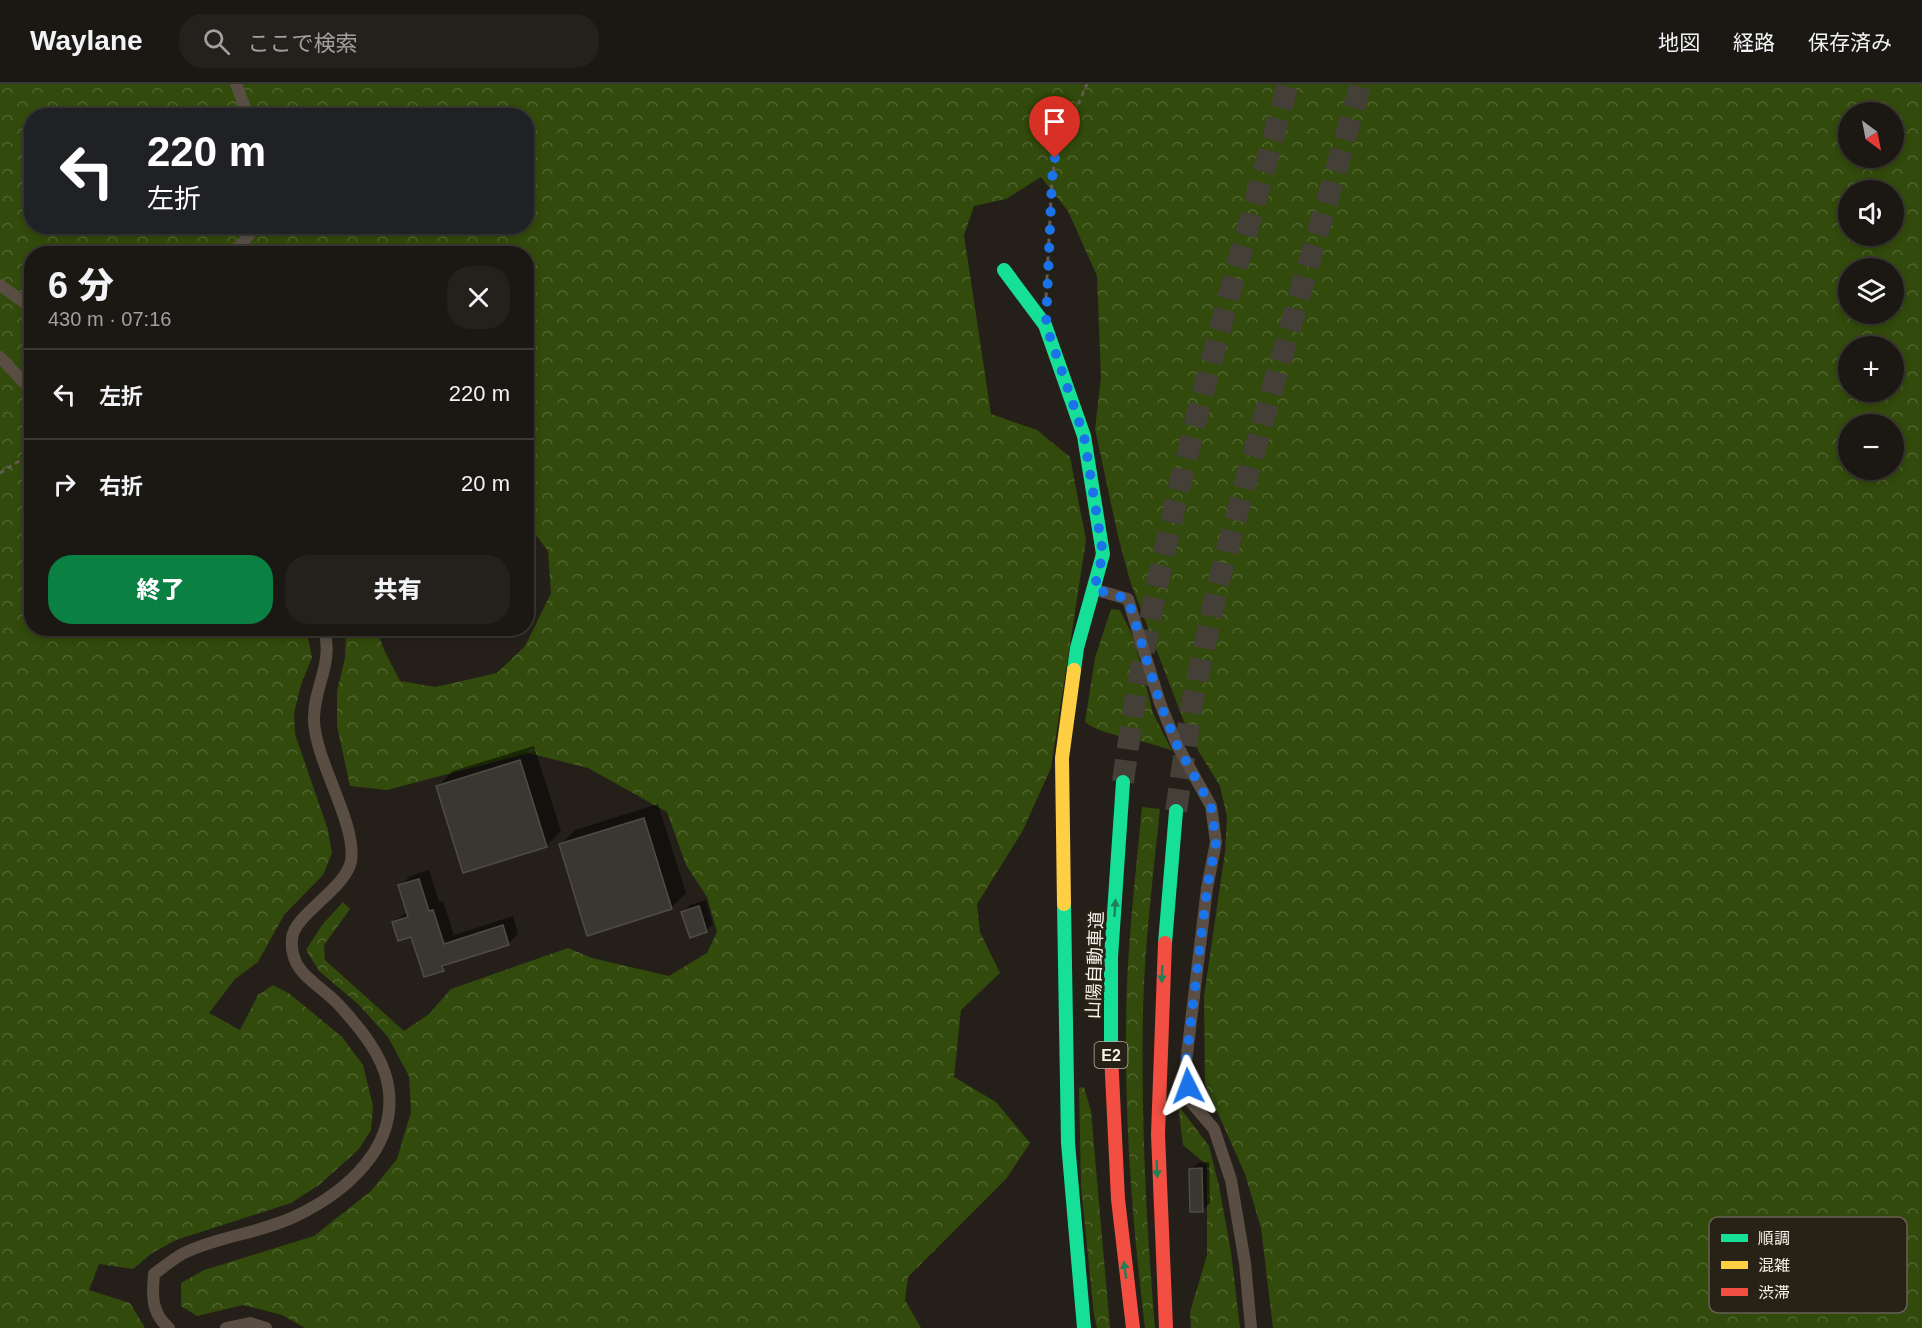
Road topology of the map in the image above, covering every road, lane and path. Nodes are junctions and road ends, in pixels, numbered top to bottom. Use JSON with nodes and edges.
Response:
{"nodes":[{"id":1,"x":236,"y":84,"type":"edge"},
{"id":2,"x":1087,"y":84,"type":"edge"},
{"id":3,"x":245,"y":108,"type":"edge"},
{"id":4,"x":250,"y":234,"type":"edge"},
{"id":5,"x":240,"y":246,"type":"edge"},
{"id":6,"x":1004,"y":270,"type":"dead end"},
{"id":7,"x":0,"y":285,"type":"edge"},
{"id":8,"x":24,"y":302,"type":"edge"},
{"id":9,"x":1046,"y":325,"type":"junction"},
{"id":10,"x":0,"y":357,"type":"edge"},
{"id":11,"x":24,"y":382,"type":"edge"},
{"id":12,"x":24,"y":458,"type":"edge"},
{"id":13,"x":0,"y":473,"type":"edge"},
{"id":14,"x":1094,"y":589,"type":"junction"},
{"id":15,"x":326,"y":636,"type":"edge"},
{"id":16,"x":1124,"y":782,"type":"tunnel mouth"},
{"id":17,"x":1176,"y":811,"type":"tunnel mouth"},
{"id":18,"x":169,"y":1328,"type":"edge"},
{"id":19,"x":226,"y":1328,"type":"edge"},
{"id":20,"x":266,"y":1328,"type":"edge"},
{"id":21,"x":1084,"y":1328,"type":"edge"},
{"id":22,"x":1132,"y":1328,"type":"edge"},
{"id":23,"x":1166,"y":1328,"type":"edge"},
{"id":24,"x":1251,"y":1328,"type":"edge"}],
"edges":[{"from":1,"to":3,"type":"street"},
{"from":2,"to":9,"type":"path"},
{"from":4,"to":5,"type":"street"},
{"from":6,"to":9,"type":"main road"},
{"from":7,"to":8,"type":"street"},
{"from":9,"to":14,"type":"main road"},
{"from":10,"to":11,"type":"street"},
{"from":12,"to":13,"type":"path"},
{"from":14,"to":21,"type":"main road"},
{"from":14,"to":24,"type":"street"},
{"from":15,"to":18,"type":"street"},
{"from":22,"to":16,"type":"main road","name":"山陽自動車道","number":"E2","one_way":true},
{"from":17,"to":23,"type":"main road","one_way":true},
{"from":19,"to":20,"type":"street"}]}
